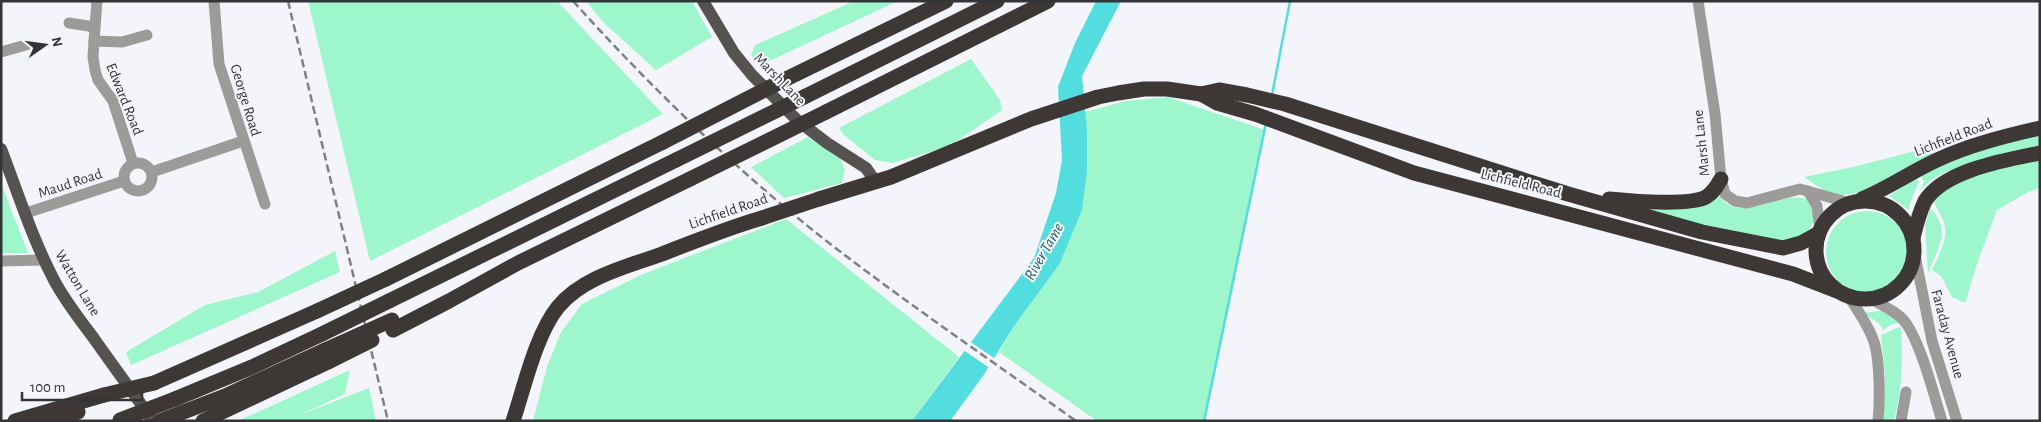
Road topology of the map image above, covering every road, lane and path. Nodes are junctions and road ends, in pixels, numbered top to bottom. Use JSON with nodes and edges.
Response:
{"nodes":[{"id":1,"x":97,"y":1,"type":"edge"},
{"id":2,"x":214,"y":1,"type":"edge"},
{"id":3,"x":703,"y":1,"type":"edge"},
{"id":4,"x":946,"y":1,"type":"edge"},
{"id":5,"x":997,"y":1,"type":"edge"},
{"id":6,"x":1048,"y":1,"type":"edge"},
{"id":7,"x":1698,"y":1,"type":"edge"},
{"id":8,"x":69,"y":23,"type":"dead end"},
{"id":9,"x":95,"y":27,"type":"junction"},
{"id":10,"x":147,"y":35,"type":"dead end"},
{"id":11,"x":94,"y":41,"type":"junction"},
{"id":12,"x":1,"y":52,"type":"edge"},
{"id":13,"x":19,"y":60,"type":"dead end"},
{"id":14,"x":1201,"y":94,"type":"junction"},
{"id":15,"x":2040,"y":128,"type":"edge"},
{"id":16,"x":243,"y":140,"type":"junction"},
{"id":17,"x":1,"y":149,"type":"edge"},
{"id":18,"x":2040,"y":153,"type":"edge"},
{"id":19,"x":133,"y":163,"type":"junction"},
{"id":20,"x":152,"y":172,"type":"junction"},
{"id":21,"x":1721,"y":179,"type":"junction"},
{"id":22,"x":124,"y":181,"type":"junction"},
{"id":23,"x":869,"y":183,"type":"junction"},
{"id":24,"x":1808,"y":191,"type":"junction"},
{"id":25,"x":1568,"y":194,"type":"junction"},
{"id":26,"x":1853,"y":202,"type":"junction"},
{"id":27,"x":265,"y":204,"type":"dead end"},
{"id":28,"x":26,"y":213,"type":"junction"},
{"id":29,"x":1819,"y":231,"type":"junction"},
{"id":30,"x":1913,"y":238,"type":"junction"},
{"id":31,"x":1914,"y":255,"type":"junction"},
{"id":32,"x":44,"y":260,"type":"junction"},
{"id":33,"x":1,"y":261,"type":"edge"},
{"id":34,"x":1843,"y":294,"type":"junction"},
{"id":35,"x":1871,"y":299,"type":"junction"},
{"id":36,"x":327,"y":356,"type":"junction"},
{"id":37,"x":1906,"y":392,"type":"dead end"},
{"id":38,"x":106,"y":399,"type":"junction"},
{"id":39,"x":119,"y":420,"type":"edge"},
{"id":40,"x":15,"y":421,"type":"edge"},
{"id":41,"x":54,"y":421,"type":"edge"},
{"id":42,"x":153,"y":421,"type":"edge"},
{"id":43,"x":160,"y":421,"type":"edge"},
{"id":44,"x":203,"y":421,"type":"edge"},
{"id":45,"x":513,"y":421,"type":"edge"},
{"id":46,"x":1878,"y":421,"type":"edge"},
{"id":47,"x":1901,"y":421,"type":"edge"},
{"id":48,"x":1942,"y":421,"type":"edge"},
{"id":49,"x":1957,"y":421,"type":"edge"}],
"edges":[{"from":1,"to":9,"type":"street"},
{"from":2,"to":16,"type":"street","name":"George Road"},
{"from":3,"to":23,"type":"main road","name":"Marsh Lane"},
{"from":4,"to":38,"type":"highway","bridge":true},
{"from":5,"to":39,"type":"highway","bridge":true},
{"from":6,"to":36,"type":"highway","bridge":true},
{"from":7,"to":21,"type":"street","name":"Marsh Lane"},
{"from":8,"to":9,"type":"street"},
{"from":9,"to":11,"type":"street"},
{"from":10,"to":11,"type":"street","name":"Edward Road"},
{"from":11,"to":19,"type":"street","name":"Edward Road"},
{"from":12,"to":13,"type":"street"},
{"from":14,"to":23,"type":"highway","name":"Lichfield Road"},
{"from":14,"to":25,"type":"highway","name":"Lichfield Road"},
{"from":14,"to":34,"type":"highway","name":"Lichfield Road"},
{"from":15,"to":26,"type":"highway","name":"Lichfield Road"},
{"from":16,"to":20,"type":"street"},
{"from":16,"to":27,"type":"street","name":"George Road"},
{"from":17,"to":28,"type":"main road","name":"Watton Lane"},
{"from":18,"to":30,"type":"highway"},
{"from":19,"to":20,"type":"street"},
{"from":19,"to":22,"type":"street"},
{"from":20,"to":22,"type":"street"},
{"from":21,"to":24,"type":"street","name":"Marsh Lane"},
{"from":21,"to":25,"type":"highway"},
{"from":22,"to":28,"type":"street","name":"Maud Road"},
{"from":23,"to":45,"type":"highway","name":"Lichfield Road","bridge":true},
{"from":24,"to":26,"type":"street","name":"Marsh Lane"},
{"from":24,"to":29,"type":"street"},
{"from":25,"to":29,"type":"highway","name":"Lichfield Road"},
{"from":26,"to":29,"type":"highway"},
{"from":26,"to":30,"type":"highway"},
{"from":28,"to":32,"type":"main road","name":"Watton Lane"},
{"from":29,"to":34,"type":"highway"},
{"from":30,"to":31,"type":"highway"},
{"from":31,"to":35,"type":"highway"},
{"from":31,"to":49,"type":"street","name":"Faraday Avenue"},
{"from":32,"to":33,"type":"street"},
{"from":32,"to":42,"type":"main road","name":"Watton Lane"},
{"from":34,"to":35,"type":"highway"},
{"from":34,"to":46,"type":"street"},
{"from":35,"to":48,"type":"street","name":"Faraday Avenue"},
{"from":36,"to":43,"type":"highway"},
{"from":36,"to":44,"type":"highway"},
{"from":37,"to":47,"type":"street"},
{"from":38,"to":40,"type":"highway"},
{"from":38,"to":41,"type":"highway"}]}
